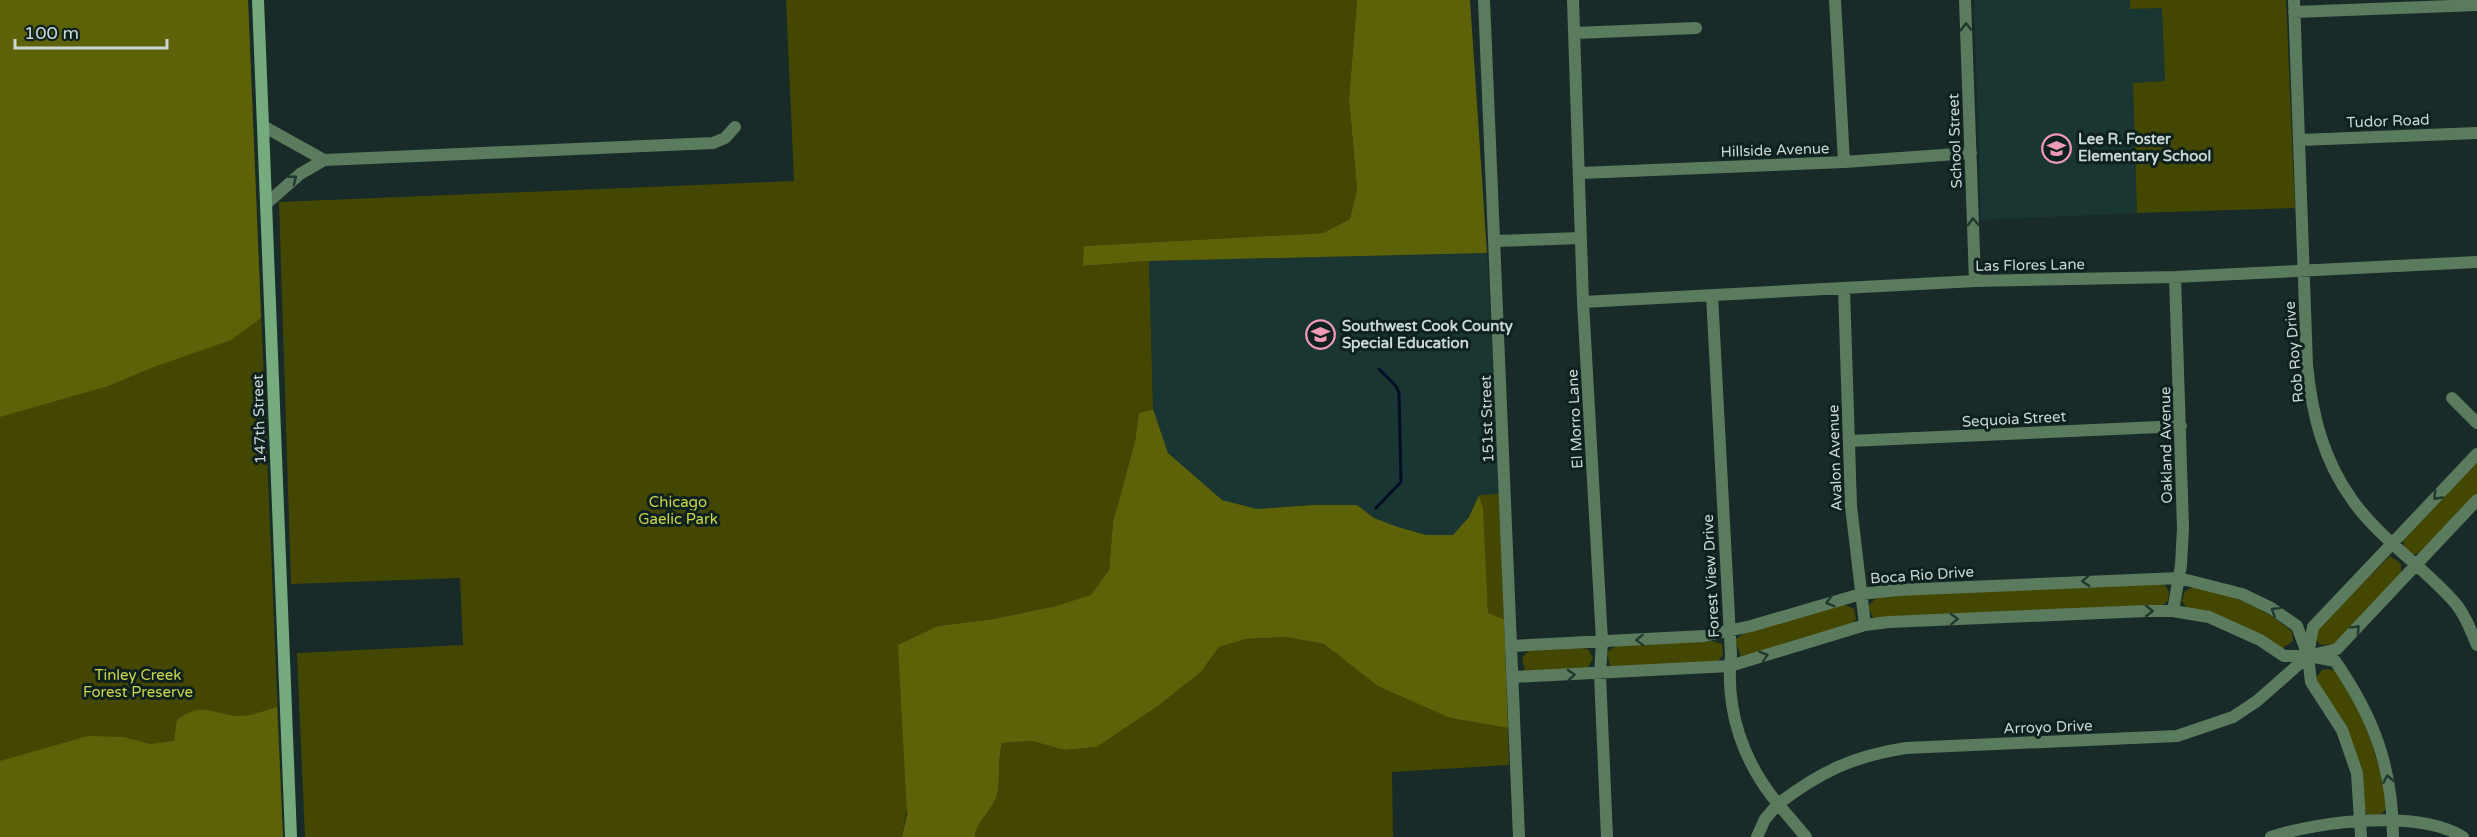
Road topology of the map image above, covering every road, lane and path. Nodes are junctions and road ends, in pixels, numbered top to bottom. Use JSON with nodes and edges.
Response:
{"nodes":[{"id":1,"x":258,"y":0,"type":"edge"},
{"id":2,"x":1484,"y":0,"type":"edge"},
{"id":3,"x":1574,"y":0,"type":"edge"},
{"id":4,"x":1835,"y":0,"type":"edge"},
{"id":5,"x":1965,"y":0,"type":"edge"},
{"id":6,"x":2477,"y":5,"type":"edge"},
{"id":7,"x":2294,"y":6,"type":"edge"},
{"id":8,"x":1696,"y":28,"type":"dead end"},
{"id":9,"x":1575,"y":33,"type":"junction"},
{"id":10,"x":263,"y":126,"type":"junction"},
{"id":11,"x":735,"y":127,"type":"dead end"},
{"id":12,"x":2477,"y":133,"type":"edge"},
{"id":13,"x":2300,"y":140,"type":"junction"},
{"id":14,"x":1971,"y":153,"type":"junction"},
{"id":15,"x":324,"y":160,"type":"junction"},
{"id":16,"x":1844,"y":162,"type":"junction"},
{"id":17,"x":1581,"y":173,"type":"junction"},
{"id":18,"x":266,"y":204,"type":"junction"},
{"id":19,"x":1581,"y":238,"type":"junction"},
{"id":20,"x":1495,"y":242,"type":"junction"},
{"id":21,"x":2477,"y":262,"type":"edge"},
{"id":22,"x":2303,"y":270,"type":"junction"},
{"id":23,"x":2175,"y":277,"type":"junction"},
{"id":24,"x":1975,"y":281,"type":"junction"},
{"id":25,"x":1844,"y":289,"type":"junction"},
{"id":26,"x":1712,"y":295,"type":"junction"},
{"id":27,"x":1583,"y":302,"type":"junction"},
{"id":28,"x":2452,"y":398,"type":"dead end"},
{"id":29,"x":2477,"y":423,"type":"edge"},
{"id":30,"x":2181,"y":426,"type":"junction"},
{"id":31,"x":1849,"y":441,"type":"junction"},
{"id":32,"x":2477,"y":454,"type":"edge"},
{"id":33,"x":2477,"y":500,"type":"edge"},
{"id":34,"x":2393,"y":542,"type":"junction"},
{"id":35,"x":2416,"y":566,"type":"junction"},
{"id":36,"x":2179,"y":578,"type":"junction"},
{"id":37,"x":1861,"y":594,"type":"junction"},
{"id":38,"x":2173,"y":611,"type":"junction"},
{"id":39,"x":1865,"y":625,"type":"junction"},
{"id":40,"x":1728,"y":631,"type":"junction"},
{"id":41,"x":1602,"y":641,"type":"junction"},
{"id":42,"x":2477,"y":645,"type":"edge"},
{"id":43,"x":1511,"y":646,"type":"junction"},
{"id":44,"x":2308,"y":656,"type":"junction"},
{"id":45,"x":1730,"y":666,"type":"junction"},
{"id":46,"x":1600,"y":674,"type":"junction"},
{"id":47,"x":1513,"y":677,"type":"junction"},
{"id":48,"x":1778,"y":804,"type":"junction"},
{"id":49,"x":2393,"y":821,"type":"junction"},
{"id":50,"x":2360,"y":823,"type":"junction"},
{"id":51,"x":291,"y":837,"type":"edge"},
{"id":52,"x":1519,"y":837,"type":"edge"},
{"id":53,"x":1607,"y":837,"type":"edge"},
{"id":54,"x":1757,"y":837,"type":"edge"},
{"id":55,"x":1806,"y":837,"type":"edge"},
{"id":56,"x":2271,"y":837,"type":"edge"},
{"id":57,"x":2361,"y":837,"type":"edge"},
{"id":58,"x":2393,"y":837,"type":"edge"},
{"id":59,"x":2463,"y":837,"type":"edge"}],
"edges":[{"from":1,"to":10,"type":"main road","name":"147th Street"},
{"from":2,"to":20,"type":"street","name":"151st Street"},
{"from":3,"to":9,"type":"street","name":"El Morro Lane"},
{"from":4,"to":16,"type":"street"},
{"from":14,"to":5,"type":"street","name":"School Street","one_way":true},
{"from":6,"to":7,"type":"street"},
{"from":7,"to":13,"type":"street","name":"Rob Roy Drive"},
{"from":8,"to":9,"type":"street"},
{"from":9,"to":17,"type":"street","name":"El Morro Lane"},
{"from":10,"to":15,"type":"street"},
{"from":10,"to":18,"type":"main road","name":"147th Street"},
{"from":11,"to":15,"type":"street"},
{"from":12,"to":13,"type":"street","name":"Tudor Road"},
{"from":13,"to":22,"type":"street","name":"Rob Roy Drive"},
{"from":14,"to":16,"type":"street","name":"Hillside Avenue"},
{"from":24,"to":14,"type":"street","name":"School Street","one_way":true},
{"from":18,"to":15,"type":"street","one_way":true},
{"from":16,"to":17,"type":"street","name":"Hillside Avenue"},
{"from":17,"to":19,"type":"street","name":"El Morro Lane"},
{"from":18,"to":51,"type":"main road","name":"147th Street"},
{"from":19,"to":20,"type":"street"},
{"from":19,"to":27,"type":"street","name":"El Morro Lane"},
{"from":20,"to":43,"type":"street","name":"151st Street"},
{"from":21,"to":22,"type":"street","name":"Las Flores Lane"},
{"from":22,"to":23,"type":"street","name":"Las Flores Lane"},
{"from":22,"to":34,"type":"street","name":"Rob Roy Drive"},
{"from":23,"to":24,"type":"street","name":"Las Flores Lane"},
{"from":23,"to":30,"type":"street","name":"Oakland Avenue"},
{"from":24,"to":25,"type":"street","name":"Las Flores Lane"},
{"from":25,"to":26,"type":"street","name":"Las Flores Lane"},
{"from":25,"to":31,"type":"street","name":"Avalon Avenue"},
{"from":26,"to":27,"type":"street","name":"Las Flores Lane"},
{"from":26,"to":40,"type":"street","name":"Forest View Drive"},
{"from":27,"to":41,"type":"street","name":"El Morro Lane"},
{"from":28,"to":29,"type":"street"},
{"from":30,"to":31,"type":"street","name":"Sequoia Street"},
{"from":30,"to":36,"type":"street","name":"Oakland Avenue"},
{"from":31,"to":37,"type":"street","name":"Avalon Avenue"},
{"from":32,"to":34,"type":"street","one_way":true},
{"from":33,"to":35,"type":"street","name":"Arroyo Drive"},
{"from":34,"to":35,"type":"street","name":"Rob Roy Drive"},
{"from":34,"to":44,"type":"street"},
{"from":35,"to":42,"type":"street","name":"Rob Roy Drive"},
{"from":44,"to":35,"type":"street","name":"Arroyo Drive","one_way":true},
{"from":36,"to":37,"type":"street","name":"Boca Rio Drive","one_way":true},
{"from":36,"to":38,"type":"street","name":"Oakland Avenue"},
{"from":44,"to":36,"type":"street","name":"Boca Rio Drive","one_way":true},
{"from":37,"to":39,"type":"street","name":"Avalon Avenue"},
{"from":37,"to":40,"type":"street","name":"Boca Rio Drive","one_way":true},
{"from":39,"to":38,"type":"street","one_way":true},
{"from":38,"to":44,"type":"street"},
{"from":45,"to":39,"type":"street","one_way":true},
{"from":40,"to":41,"type":"street","name":"Boca Rio Drive","one_way":true},
{"from":40,"to":45,"type":"street","name":"Forest View Drive"},
{"from":41,"to":43,"type":"street","name":"Boca Rio Drive"},
{"from":41,"to":46,"type":"street","name":"El Morro Lane"},
{"from":43,"to":47,"type":"street","name":"151st Street"},
{"from":44,"to":48,"type":"street","name":"Arroyo Drive"},
{"from":49,"to":44,"type":"street","one_way":true},
{"from":44,"to":50,"type":"street","name":"Boca Rio Drive"},
{"from":45,"to":46,"type":"street"},
{"from":45,"to":48,"type":"street","name":"Forest View Drive"},
{"from":47,"to":46,"type":"street","one_way":true},
{"from":46,"to":53,"type":"street","name":"El Morro Lane"},
{"from":47,"to":52,"type":"street","name":"151st Street"},
{"from":48,"to":54,"type":"street"},
{"from":48,"to":55,"type":"street","name":"Forest View Drive"},
{"from":49,"to":50,"type":"street"},
{"from":49,"to":58,"type":"street"},
{"from":49,"to":59,"type":"street"},
{"from":50,"to":56,"type":"street"},
{"from":50,"to":57,"type":"street","name":"Boca Rio Drive"}]}
